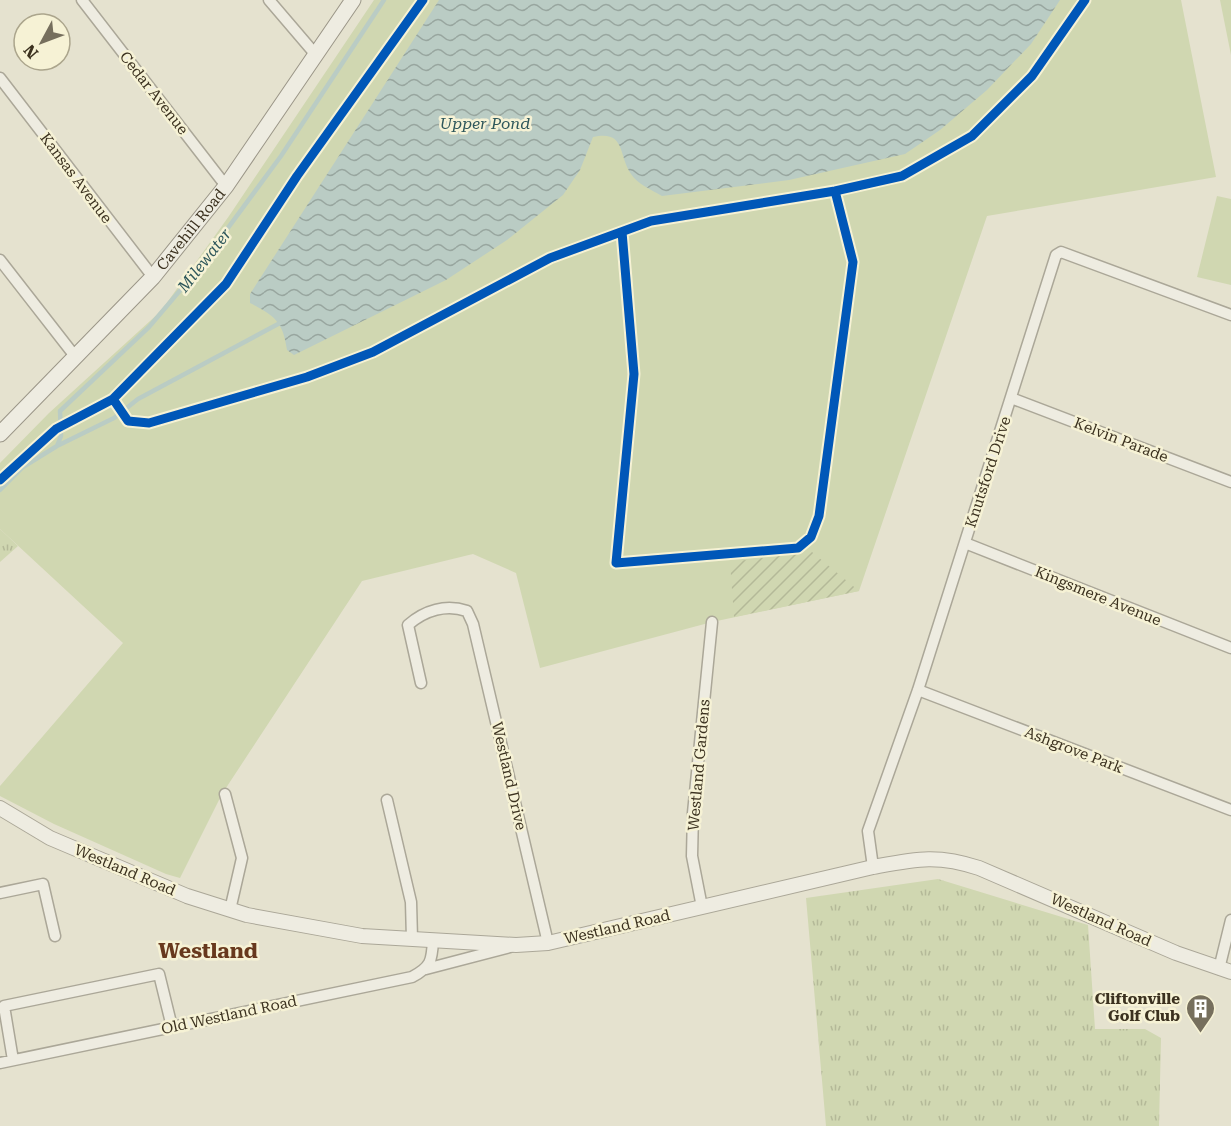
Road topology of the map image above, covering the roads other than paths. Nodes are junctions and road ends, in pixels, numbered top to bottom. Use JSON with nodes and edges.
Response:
{"nodes":[{"id":1,"x":81,"y":0,"type":"edge"},
{"id":2,"x":268,"y":0,"type":"edge"},
{"id":3,"x":353,"y":0,"type":"edge"},
{"id":4,"x":316,"y":55,"type":"junction"},
{"id":5,"x":0,"y":78,"type":"edge"},
{"id":6,"x":226,"y":186,"type":"junction"},
{"id":7,"x":0,"y":260,"type":"edge"},
{"id":8,"x":153,"y":277,"type":"junction"},
{"id":9,"x":1231,"y":315,"type":"edge"},
{"id":10,"x":74,"y":356,"type":"junction"},
{"id":11,"x":1011,"y":398,"type":"junction"},
{"id":12,"x":0,"y":434,"type":"edge"},
{"id":13,"x":1231,"y":482,"type":"edge"},
{"id":14,"x":965,"y":543,"type":"junction"},
{"id":15,"x":712,"y":622,"type":"dead end"},
{"id":16,"x":1231,"y":648,"type":"edge"},
{"id":17,"x":421,"y":683,"type":"dead end"},
{"id":18,"x":918,"y":690,"type":"junction"},
{"id":19,"x":225,"y":794,"type":"dead end"},
{"id":20,"x":387,"y":800,"type":"dead end"},
{"id":21,"x":0,"y":808,"type":"edge"},
{"id":22,"x":1231,"y":810,"type":"edge"},
{"id":23,"x":873,"y":867,"type":"junction"},
{"id":24,"x":0,"y":893,"type":"edge"},
{"id":25,"x":702,"y":907,"type":"junction"},
{"id":26,"x":230,"y":910,"type":"junction"},
{"id":27,"x":1231,"y":920,"type":"edge"},
{"id":28,"x":55,"y":936,"type":"dead end"},
{"id":29,"x":412,"y":939,"type":"junction"},
{"id":30,"x":433,"y":940,"type":"junction"},
{"id":31,"x":548,"y":943,"type":"junction"},
{"id":32,"x":516,"y":945,"type":"junction"},
{"id":33,"x":426,"y":969,"type":"junction"},
{"id":34,"x":1225,"y":971,"type":"edge"},
{"id":35,"x":172,"y":1027,"type":"junction"},
{"id":36,"x":13,"y":1060,"type":"junction"},
{"id":37,"x":0,"y":1063,"type":"edge"}],
"edges":[{"from":1,"to":6,"type":"street","name":"Cedar Avenue"},
{"from":2,"to":4,"type":"street"},
{"from":3,"to":4,"type":"main road","name":"Cavehill Road"},
{"from":4,"to":6,"type":"main road","name":"Cavehill Road"},
{"from":5,"to":8,"type":"street","name":"Kansas Avenue"},
{"from":6,"to":8,"type":"main road","name":"Cavehill Road"},
{"from":7,"to":10,"type":"street"},
{"from":8,"to":10,"type":"main road","name":"Cavehill Road"},
{"from":9,"to":11,"type":"street","name":"Knutsford Drive"},
{"from":10,"to":12,"type":"main road","name":"Cavehill Road"},
{"from":11,"to":13,"type":"street","name":"Kelvin Parade"},
{"from":11,"to":14,"type":"street","name":"Knutsford Drive"},
{"from":14,"to":16,"type":"street","name":"Kingsmere Avenue"},
{"from":14,"to":18,"type":"street","name":"Knutsford Drive"},
{"from":15,"to":25,"type":"street","name":"Westland Gardens"},
{"from":17,"to":31,"type":"street","name":"Westland Drive"},
{"from":18,"to":22,"type":"street","name":"Ashgrove Park"},
{"from":18,"to":23,"type":"street","name":"Knutsford Drive"},
{"from":19,"to":26,"type":"street"},
{"from":20,"to":29,"type":"street"},
{"from":21,"to":26,"type":"street","name":"Westland Road"},
{"from":23,"to":25,"type":"street","name":"Westland Road"},
{"from":23,"to":34,"type":"street","name":"Westland Road"},
{"from":24,"to":28,"type":"street"},
{"from":25,"to":31,"type":"street","name":"Westland Road"},
{"from":26,"to":29,"type":"street","name":"Westland Road"},
{"from":27,"to":34,"type":"street"},
{"from":29,"to":30,"type":"street","name":"Westland Road"},
{"from":30,"to":32,"type":"street","name":"Westland Road"},
{"from":30,"to":33,"type":"street"},
{"from":31,"to":32,"type":"street","name":"Westland Road"},
{"from":32,"to":33,"type":"street","name":"Old Westland Road"},
{"from":33,"to":35,"type":"street","name":"Old Westland Road"},
{"from":35,"to":36,"type":"street","name":"Old Westland Road"},
{"from":35,"to":36,"type":"street"},
{"from":36,"to":37,"type":"street","name":"Old Westland Road"}]}
